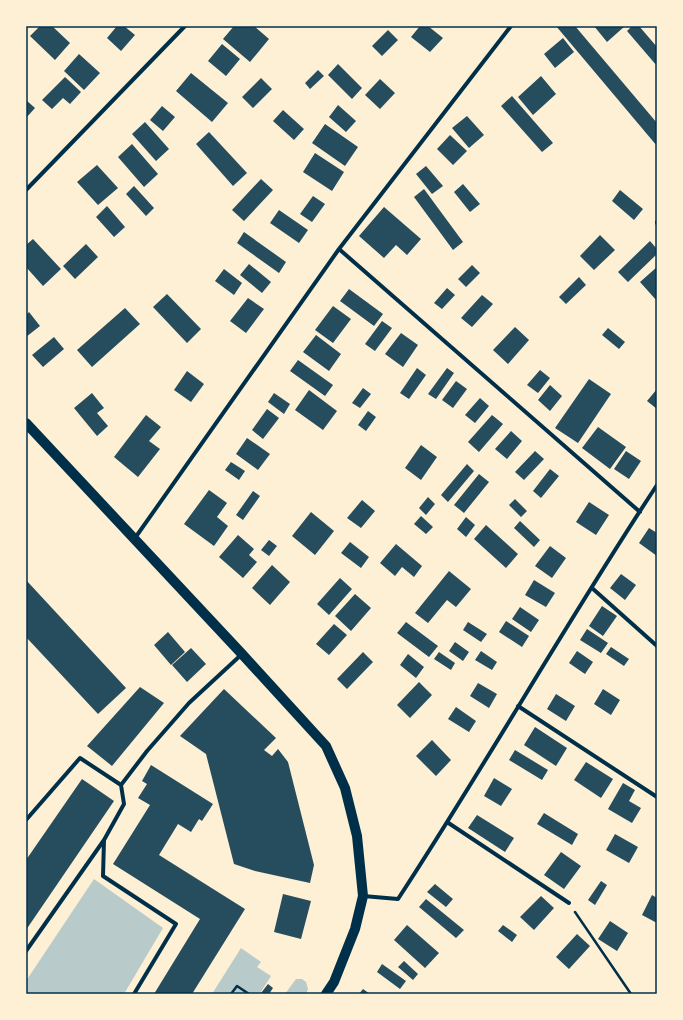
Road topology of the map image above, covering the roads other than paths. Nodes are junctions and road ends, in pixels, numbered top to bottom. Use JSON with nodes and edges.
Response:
{"nodes":[{"id":1,"x":185,"y":26,"type":"edge"},
{"id":2,"x":511,"y":26,"type":"edge"},
{"id":3,"x":26,"y":190,"type":"edge"},
{"id":4,"x":339,"y":248,"type":"junction"},
{"id":5,"x":26,"y":423,"type":"edge"},
{"id":6,"x":657,"y":486,"type":"edge"},
{"id":7,"x":640,"y":512,"type":"junction"},
{"id":8,"x":135,"y":539,"type":"junction"},
{"id":9,"x":592,"y":588,"type":"junction"},
{"id":10,"x":657,"y":646,"type":"edge"},
{"id":11,"x":242,"y":654,"type":"junction"},
{"id":12,"x":518,"y":706,"type":"junction"},
{"id":13,"x":121,"y":785,"type":"junction"},
{"id":14,"x":657,"y":797,"type":"edge"},
{"id":15,"x":26,"y":820,"type":"edge"},
{"id":16,"x":447,"y":822,"type":"junction"},
{"id":17,"x":104,"y":840,"type":"junction"},
{"id":18,"x":363,"y":896,"type":"junction"},
{"id":19,"x":569,"y":903,"type":"road end"},
{"id":20,"x":26,"y":952,"type":"edge"},
{"id":21,"x":134,"y":994,"type":"edge"},
{"id":22,"x":326,"y":994,"type":"edge"}],
"edges":[{"from":1,"to":3,"type":"street"},
{"from":2,"to":4,"type":"street"},
{"from":4,"to":7,"type":"street"},
{"from":4,"to":8,"type":"street"},
{"from":5,"to":8,"type":"main road"},
{"from":6,"to":7,"type":"street"},
{"from":7,"to":9,"type":"street"},
{"from":8,"to":11,"type":"main road"},
{"from":9,"to":10,"type":"street"},
{"from":9,"to":12,"type":"street"},
{"from":11,"to":13,"type":"street"},
{"from":11,"to":18,"type":"main road"},
{"from":12,"to":14,"type":"street"},
{"from":12,"to":16,"type":"street"},
{"from":13,"to":15,"type":"street"},
{"from":13,"to":17,"type":"street"},
{"from":16,"to":18,"type":"street"},
{"from":16,"to":19,"type":"street"},
{"from":17,"to":20,"type":"street"},
{"from":17,"to":21,"type":"street"},
{"from":18,"to":22,"type":"main road"}]}
